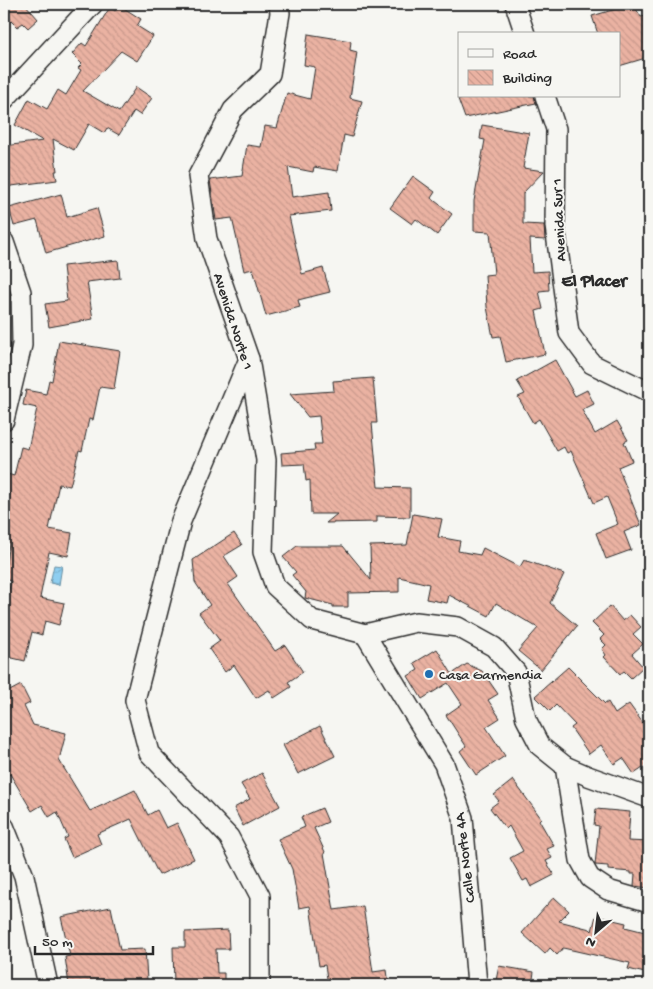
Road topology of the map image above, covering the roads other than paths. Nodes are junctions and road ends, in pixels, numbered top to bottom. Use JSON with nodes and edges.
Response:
{"nodes":[{"id":1,"x":93,"y":4,"type":"edge"},
{"id":2,"x":280,"y":4,"type":"edge"},
{"id":3,"x":515,"y":4,"type":"edge"},
{"id":4,"x":524,"y":32,"type":"edge"},
{"id":5,"x":546,"y":98,"type":"edge"},
{"id":6,"x":4,"y":100,"type":"edge"},
{"id":7,"x":4,"y":242,"type":"edge"},
{"id":8,"x":249,"y":359,"type":"junction"},
{"id":9,"x":649,"y":392,"type":"edge"},
{"id":10,"x":4,"y":420,"type":"edge"},
{"id":11,"x":365,"y":634,"type":"junction"},
{"id":12,"x":565,"y":766,"type":"junction"},
{"id":13,"x":649,"y":798,"type":"edge"},
{"id":14,"x":4,"y":826,"type":"edge"},
{"id":15,"x":649,"y":902,"type":"edge"},
{"id":16,"x":48,"y":985,"type":"edge"},
{"id":17,"x":260,"y":985,"type":"edge"},
{"id":18,"x":477,"y":985,"type":"edge"}],
"edges":[{"from":1,"to":6,"type":"street"},
{"from":2,"to":8,"type":"street","name":"Avenida Norte 1"},
{"from":3,"to":4,"type":"street"},
{"from":5,"to":9,"type":"street","name":"Avenida Sur 1"},
{"from":7,"to":10,"type":"street"},
{"from":8,"to":11,"type":"street","name":"Avenida Norte 1"},
{"from":8,"to":17,"type":"street"},
{"from":11,"to":12,"type":"street"},
{"from":11,"to":18,"type":"street","name":"Calle Norte 4A"},
{"from":12,"to":13,"type":"street"},
{"from":12,"to":15,"type":"street"},
{"from":14,"to":16,"type":"street"}]}
